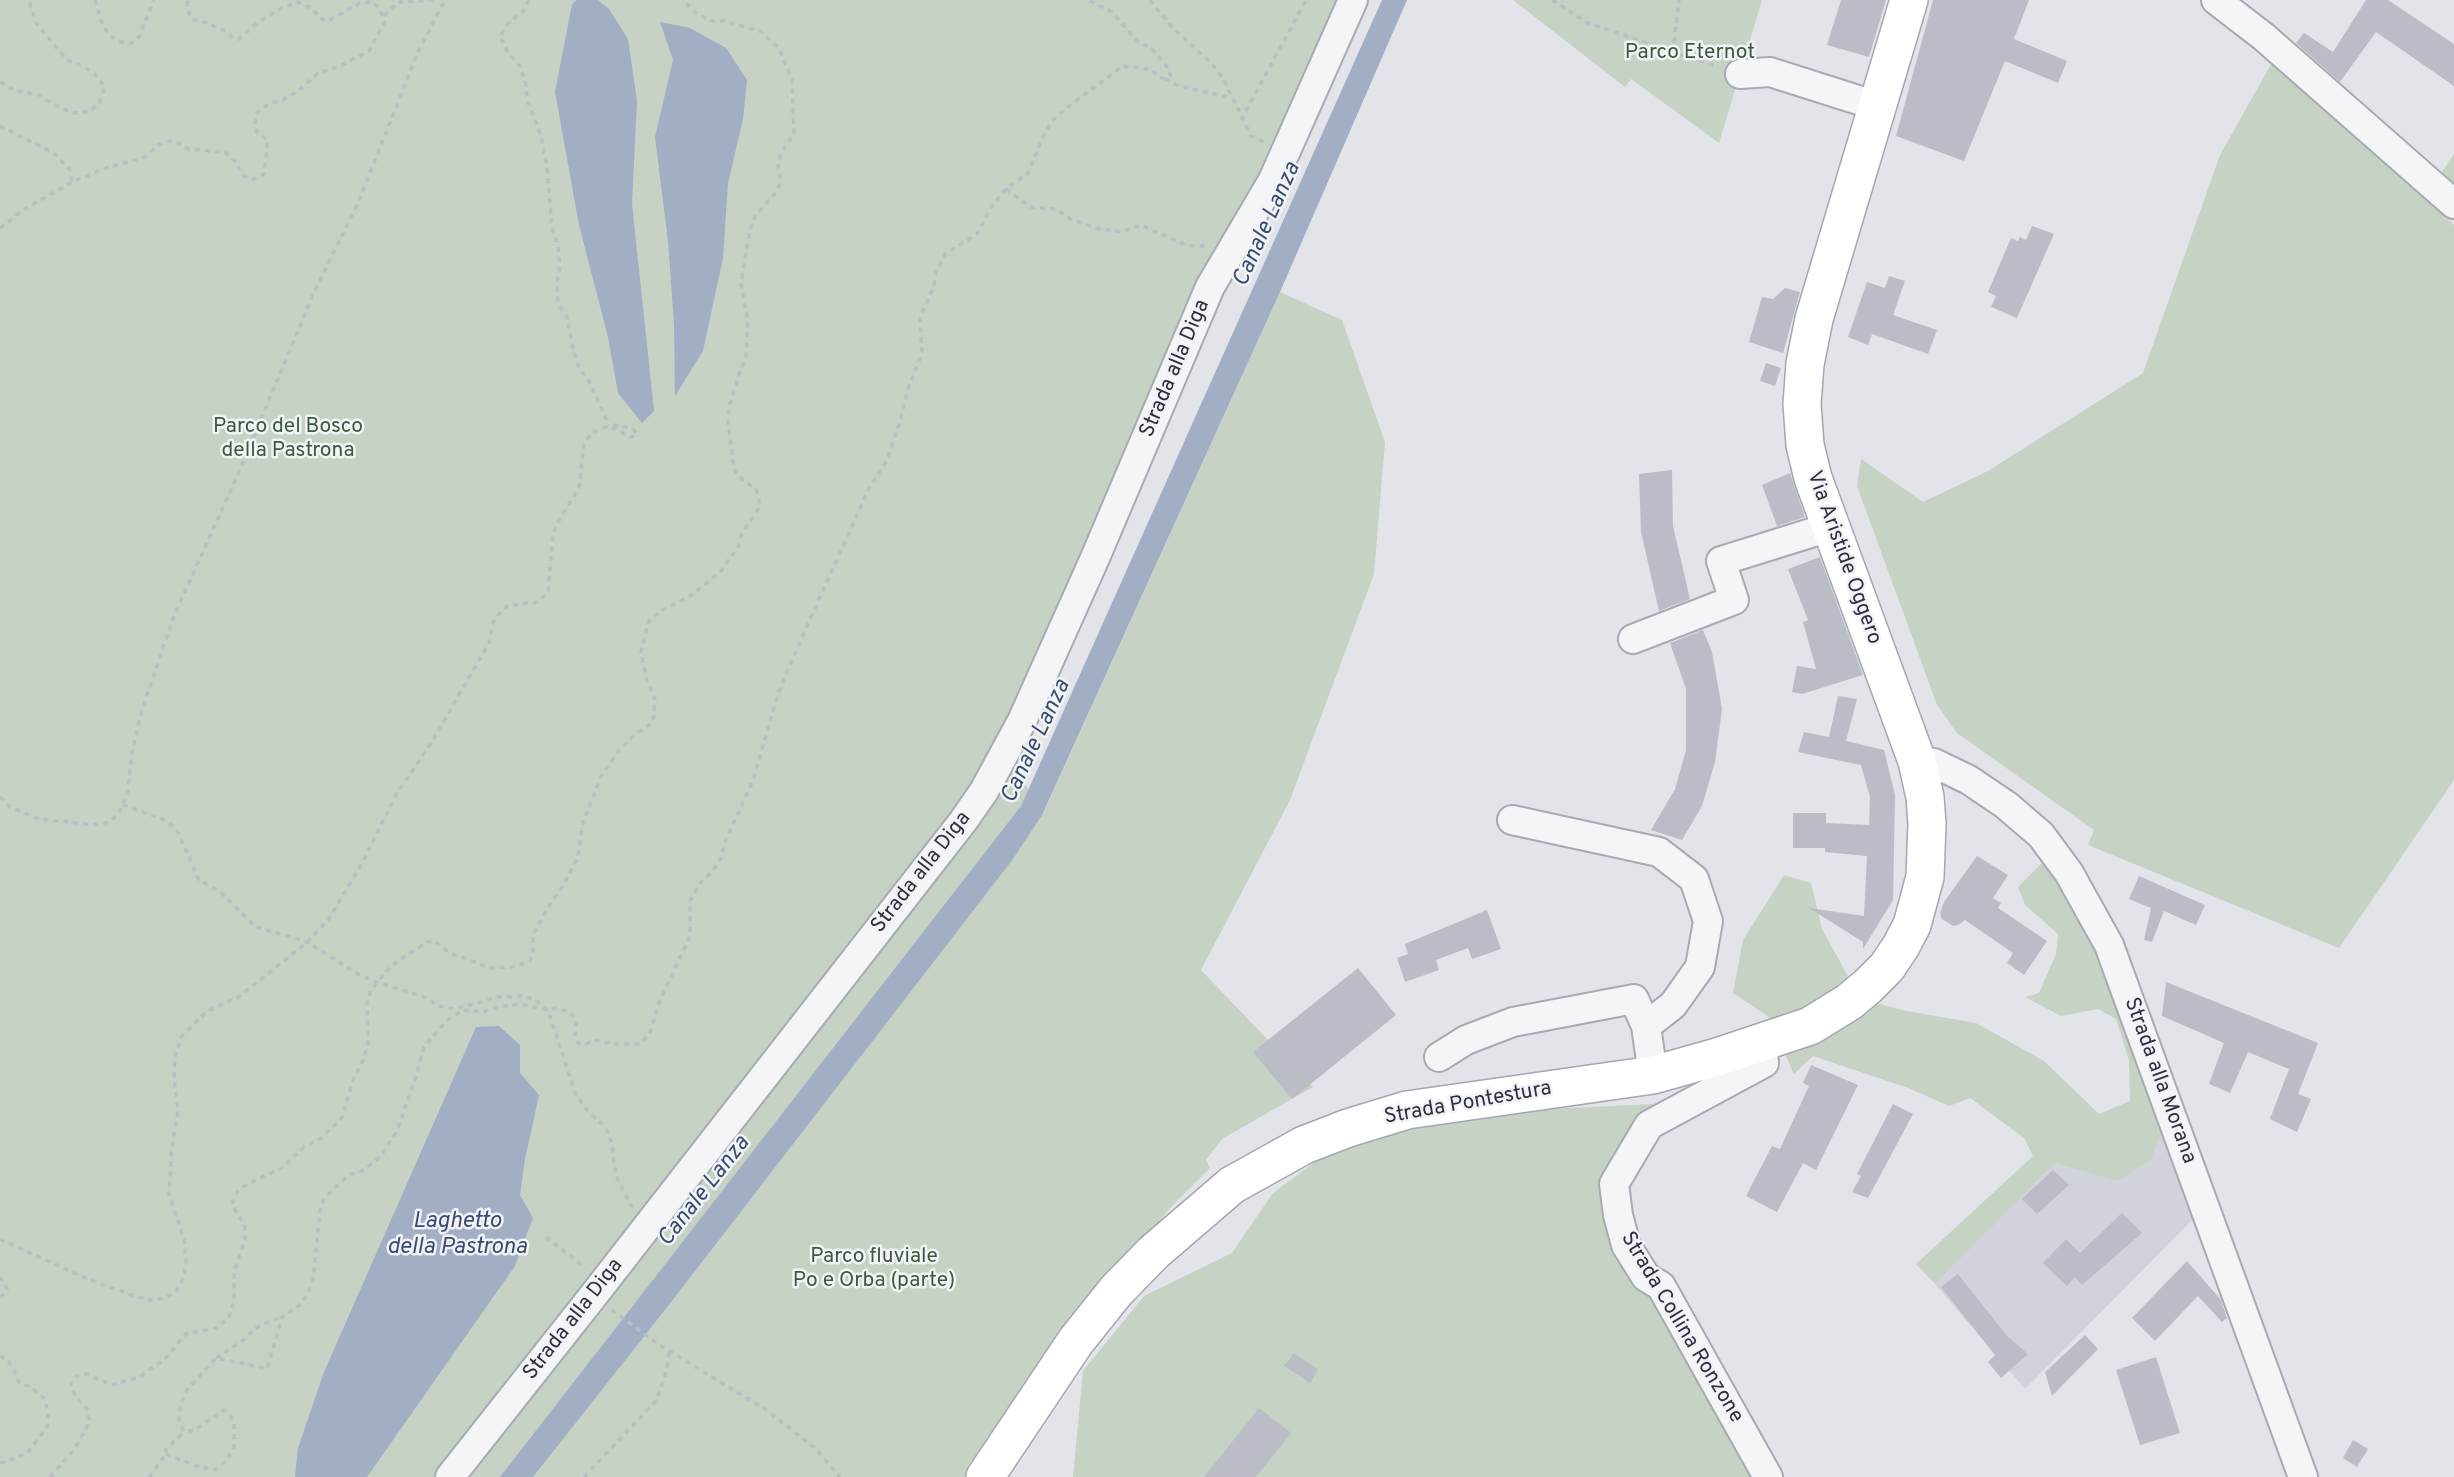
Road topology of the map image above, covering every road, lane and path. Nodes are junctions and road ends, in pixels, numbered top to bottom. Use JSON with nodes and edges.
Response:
{"nodes":[{"id":1,"x":29,"y":0,"type":"edge"},
{"id":2,"x":95,"y":0,"type":"edge"},
{"id":3,"x":154,"y":0,"type":"edge"},
{"id":4,"x":188,"y":0,"type":"edge"},
{"id":5,"x":438,"y":0,"type":"edge"},
{"id":6,"x":445,"y":0,"type":"edge"},
{"id":7,"x":529,"y":0,"type":"edge"},
{"id":8,"x":684,"y":0,"type":"edge"},
{"id":9,"x":1088,"y":0,"type":"edge"},
{"id":10,"x":1150,"y":0,"type":"edge"},
{"id":11,"x":1306,"y":0,"type":"edge"},
{"id":12,"x":1353,"y":0,"type":"edge"},
{"id":13,"x":1552,"y":0,"type":"edge"},
{"id":14,"x":1679,"y":0,"type":"edge"},
{"id":15,"x":1909,"y":0,"type":"edge"},
{"id":16,"x":2216,"y":0,"type":"edge"},
{"id":17,"x":383,"y":16,"type":"junction"},
{"id":18,"x":1673,"y":52,"type":"junction"},
{"id":19,"x":1740,"y":74,"type":"joint"},
{"id":20,"x":1165,"y":79,"type":"junction"},
{"id":21,"x":0,"y":82,"type":"edge"},
{"id":22,"x":1232,"y":98,"type":"junction"},
{"id":23,"x":1877,"y":106,"type":"junction"},
{"id":24,"x":1241,"y":120,"type":"junction"},
{"id":25,"x":0,"y":126,"type":"edge"},
{"id":26,"x":1285,"y":151,"type":"junction"},
{"id":27,"x":72,"y":182,"type":"junction"},
{"id":28,"x":1006,"y":189,"type":"junction"},
{"id":29,"x":2454,"y":204,"type":"edge"},
{"id":30,"x":0,"y":228,"type":"edge"},
{"id":31,"x":1242,"y":232,"type":"junction"},
{"id":32,"x":609,"y":425,"type":"junction"},
{"id":33,"x":1830,"y":527,"type":"junction"},
{"id":34,"x":1633,"y":639,"type":"dead end"},
{"id":35,"x":1916,"y":761,"type":"junction"},
{"id":36,"x":0,"y":797,"type":"edge"},
{"id":37,"x":123,"y":805,"type":"junction"},
{"id":38,"x":1512,"y":820,"type":"dead end"},
{"id":39,"x":307,"y":942,"type":"junction"},
{"id":40,"x":379,"y":983,"type":"junction"},
{"id":41,"x":548,"y":1010,"type":"junction"},
{"id":42,"x":1646,"y":1026,"type":"junction"},
{"id":43,"x":1762,"y":1041,"type":"junction"},
{"id":44,"x":1439,"y":1057,"type":"dead end"},
{"id":45,"x":1653,"y":1075,"type":"junction"},
{"id":46,"x":644,"y":1230,"type":"junction"},
{"id":47,"x":546,"y":1237,"type":"dead end"},
{"id":48,"x":0,"y":1239,"type":"edge"},
{"id":49,"x":0,"y":1277,"type":"edge"},
{"id":50,"x":604,"y":1293,"type":"junction"},
{"id":51,"x":0,"y":1299,"type":"edge"},
{"id":52,"x":282,"y":1317,"type":"junction"},
{"id":53,"x":669,"y":1351,"type":"junction"},
{"id":54,"x":0,"y":1356,"type":"edge"},
{"id":55,"x":216,"y":1358,"type":"junction"},
{"id":56,"x":184,"y":1432,"type":"junction"},
{"id":57,"x":166,"y":1454,"type":"junction"},
{"id":58,"x":0,"y":1463,"type":"edge"},
{"id":59,"x":50,"y":1477,"type":"edge"},
{"id":60,"x":149,"y":1477,"type":"edge"},
{"id":61,"x":450,"y":1477,"type":"edge"},
{"id":62,"x":584,"y":1477,"type":"edge"},
{"id":63,"x":840,"y":1477,"type":"edge"},
{"id":64,"x":985,"y":1477,"type":"edge"},
{"id":65,"x":1768,"y":1477,"type":"edge"},
{"id":66,"x":2302,"y":1477,"type":"edge"}],
"edges":[{"from":1,"to":21,"type":"path"},
{"from":2,"to":3,"type":"path"},
{"from":4,"to":17,"type":"path"},
{"from":5,"to":17,"type":"path"},
{"from":6,"to":37,"type":"path"},
{"from":7,"to":32,"type":"path"},
{"from":8,"to":40,"type":"path"},
{"from":9,"to":20,"type":"path"},
{"from":10,"to":22,"type":"path"},
{"from":11,"to":24,"type":"path"},
{"from":12,"to":26,"type":"street","name":"Strada alla Diga"},
{"from":13,"to":18,"type":"path"},
{"from":14,"to":18,"type":"path"},
{"from":15,"to":23,"type":"main road","name":"Via Aristide Oggero"},
{"from":16,"to":29,"type":"street"},
{"from":17,"to":27,"type":"path"},
{"from":18,"to":19,"type":"path"},
{"from":19,"to":23,"type":"street"},
{"from":20,"to":22,"type":"path"},
{"from":20,"to":28,"type":"path"},
{"from":22,"to":24,"type":"path"},
{"from":23,"to":33,"type":"main road","name":"Via Aristide Oggero"},
{"from":24,"to":26,"type":"path"},
{"from":25,"to":27,"type":"path"},
{"from":26,"to":31,"type":"street","name":"Strada alla Diga"},
{"from":27,"to":30,"type":"path"},
{"from":28,"to":31,"type":"path"},
{"from":28,"to":41,"type":"path"},
{"from":31,"to":46,"type":"street","name":"Strada alla Diga"},
{"from":32,"to":32,"type":"path"},
{"from":32,"to":39,"type":"path"},
{"from":33,"to":34,"type":"street"},
{"from":33,"to":35,"type":"main road","name":"Via Aristide Oggero"},
{"from":35,"to":43,"type":"main road","name":"Via Aristide Oggero"},
{"from":35,"to":66,"type":"street","name":"Strada alla Morana"},
{"from":36,"to":37,"type":"path"},
{"from":37,"to":39,"type":"path"},
{"from":38,"to":42,"type":"street"},
{"from":39,"to":40,"type":"path"},
{"from":39,"to":48,"type":"path"},
{"from":40,"to":41,"type":"path"},
{"from":40,"to":59,"type":"path"},
{"from":41,"to":46,"type":"path"},
{"from":41,"to":52,"type":"path"},
{"from":42,"to":44,"type":"street"},
{"from":42,"to":45,"type":"street"},
{"from":43,"to":45,"type":"main road","name":"Strada Pontestura"},
{"from":43,"to":65,"type":"street","name":"Strada Collina Ronzone"},
{"from":45,"to":64,"type":"main road","name":"Strada Pontestura"},
{"from":46,"to":50,"type":"street","name":"Strada alla Diga"},
{"from":47,"to":50,"type":"path"},
{"from":49,"to":51,"type":"path"},
{"from":50,"to":53,"type":"path"},
{"from":50,"to":61,"type":"street","name":"Strada alla Diga"},
{"from":52,"to":55,"type":"path"},
{"from":52,"to":55,"type":"path"},
{"from":53,"to":62,"type":"path"},
{"from":53,"to":63,"type":"path"},
{"from":54,"to":58,"type":"path"},
{"from":55,"to":56,"type":"path"},
{"from":56,"to":57,"type":"path"},
{"from":56,"to":57,"type":"path"},
{"from":57,"to":60,"type":"path"}]}
